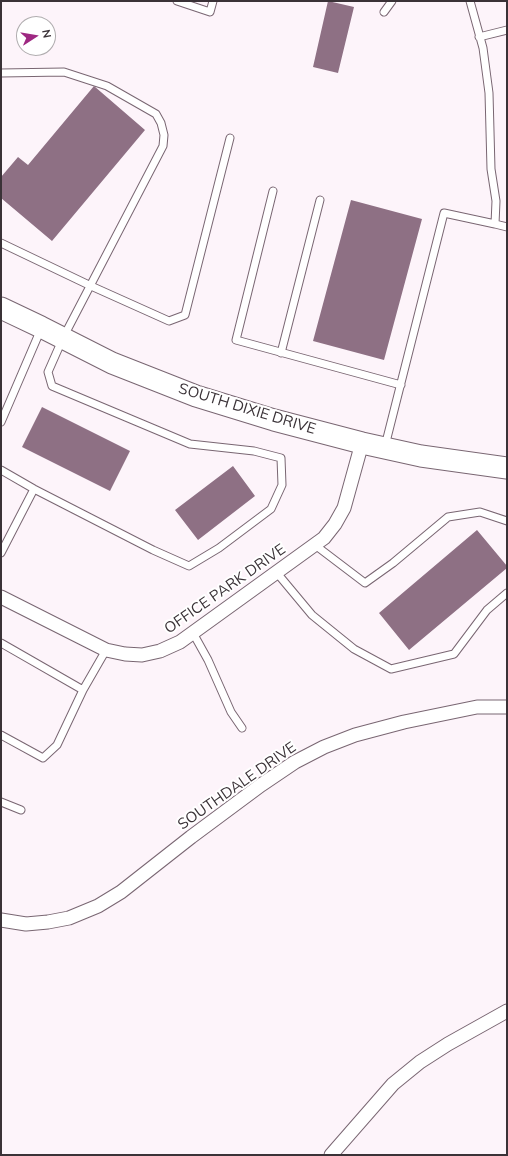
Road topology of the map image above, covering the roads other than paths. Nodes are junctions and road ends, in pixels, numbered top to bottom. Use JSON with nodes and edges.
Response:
{"nodes":[{"id":1,"x":177,"y":1,"type":"edge"},
{"id":2,"x":213,"y":1,"type":"edge"},
{"id":3,"x":392,"y":1,"type":"edge"},
{"id":4,"x":470,"y":1,"type":"edge"},
{"id":5,"x":384,"y":12,"type":"dead end"},
{"id":6,"x":507,"y":30,"type":"edge"},
{"id":7,"x":479,"y":37,"type":"junction"},
{"id":8,"x":1,"y":72,"type":"edge"},
{"id":9,"x":230,"y":138,"type":"dead end"},
{"id":10,"x":273,"y":191,"type":"dead end"},
{"id":11,"x":320,"y":200,"type":"dead end"},
{"id":12,"x":495,"y":224,"type":"junction"},
{"id":13,"x":507,"y":227,"type":"edge"},
{"id":14,"x":1,"y":243,"type":"edge"},
{"id":15,"x":91,"y":286,"type":"junction"},
{"id":16,"x":1,"y":308,"type":"edge"},
{"id":17,"x":41,"y":327,"type":"junction"},
{"id":18,"x":63,"y":338,"type":"junction"},
{"id":19,"x":281,"y":352,"type":"junction"},
{"id":20,"x":400,"y":385,"type":"junction"},
{"id":21,"x":1,"y":422,"type":"edge"},
{"id":22,"x":362,"y":443,"type":"junction"},
{"id":23,"x":385,"y":448,"type":"junction"},
{"id":24,"x":507,"y":468,"type":"edge"},
{"id":25,"x":1,"y":470,"type":"edge"},
{"id":26,"x":34,"y":489,"type":"junction"},
{"id":27,"x":507,"y":521,"type":"edge"},
{"id":28,"x":315,"y":545,"type":"junction"},
{"id":29,"x":1,"y":553,"type":"edge"},
{"id":30,"x":277,"y":573,"type":"junction"},
{"id":31,"x":507,"y":593,"type":"edge"},
{"id":32,"x":1,"y":597,"type":"edge"},
{"id":33,"x":193,"y":633,"type":"junction"},
{"id":34,"x":1,"y":643,"type":"edge"},
{"id":35,"x":106,"y":650,"type":"junction"},
{"id":36,"x":83,"y":690,"type":"junction"},
{"id":37,"x":507,"y":707,"type":"edge"},
{"id":38,"x":242,"y":728,"type":"dead end"},
{"id":39,"x":1,"y":735,"type":"edge"},
{"id":40,"x":1,"y":802,"type":"edge"},
{"id":41,"x":21,"y":810,"type":"dead end"},
{"id":42,"x":1,"y":920,"type":"edge"},
{"id":43,"x":507,"y":1011,"type":"edge"},
{"id":44,"x":331,"y":1155,"type":"edge"}],
"edges":[{"from":1,"to":2,"type":"lane"},
{"from":3,"to":5,"type":"lane"},
{"from":4,"to":7,"type":"lane"},
{"from":6,"to":7,"type":"lane"},
{"from":7,"to":12,"type":"lane"},
{"from":8,"to":15,"type":"lane"},
{"from":9,"to":15,"type":"lane"},
{"from":10,"to":19,"type":"lane"},
{"from":11,"to":19,"type":"lane"},
{"from":12,"to":13,"type":"lane"},
{"from":12,"to":20,"type":"lane"},
{"from":14,"to":15,"type":"lane"},
{"from":15,"to":18,"type":"lane"},
{"from":16,"to":17,"type":"main road","name":"SOUTH DIXIE DRIVE"},
{"from":17,"to":18,"type":"main road","name":"SOUTH DIXIE DRIVE"},
{"from":17,"to":21,"type":"lane"},
{"from":18,"to":22,"type":"main road","name":"SOUTH DIXIE DRIVE"},
{"from":18,"to":26,"type":"lane"},
{"from":19,"to":20,"type":"lane"},
{"from":20,"to":23,"type":"lane"},
{"from":22,"to":23,"type":"main road","name":"SOUTH DIXIE DRIVE"},
{"from":22,"to":28,"type":"street","name":"OFFICE PARK DRIVE"},
{"from":23,"to":24,"type":"main road","name":"SOUTH DIXIE DRIVE"},
{"from":25,"to":26,"type":"lane"},
{"from":26,"to":29,"type":"lane"},
{"from":27,"to":28,"type":"lane"},
{"from":28,"to":30,"type":"street","name":"OFFICE PARK DRIVE"},
{"from":30,"to":31,"type":"lane"},
{"from":30,"to":33,"type":"street","name":"OFFICE PARK DRIVE"},
{"from":32,"to":35,"type":"street","name":"OFFICE PARK DRIVE"},
{"from":33,"to":35,"type":"street","name":"OFFICE PARK DRIVE"},
{"from":33,"to":38,"type":"lane"},
{"from":34,"to":36,"type":"lane"},
{"from":35,"to":36,"type":"lane"},
{"from":36,"to":39,"type":"lane"},
{"from":37,"to":42,"type":"street","name":"SOUTHDALE DRIVE"},
{"from":40,"to":41,"type":"lane"},
{"from":43,"to":44,"type":"street"}]}
